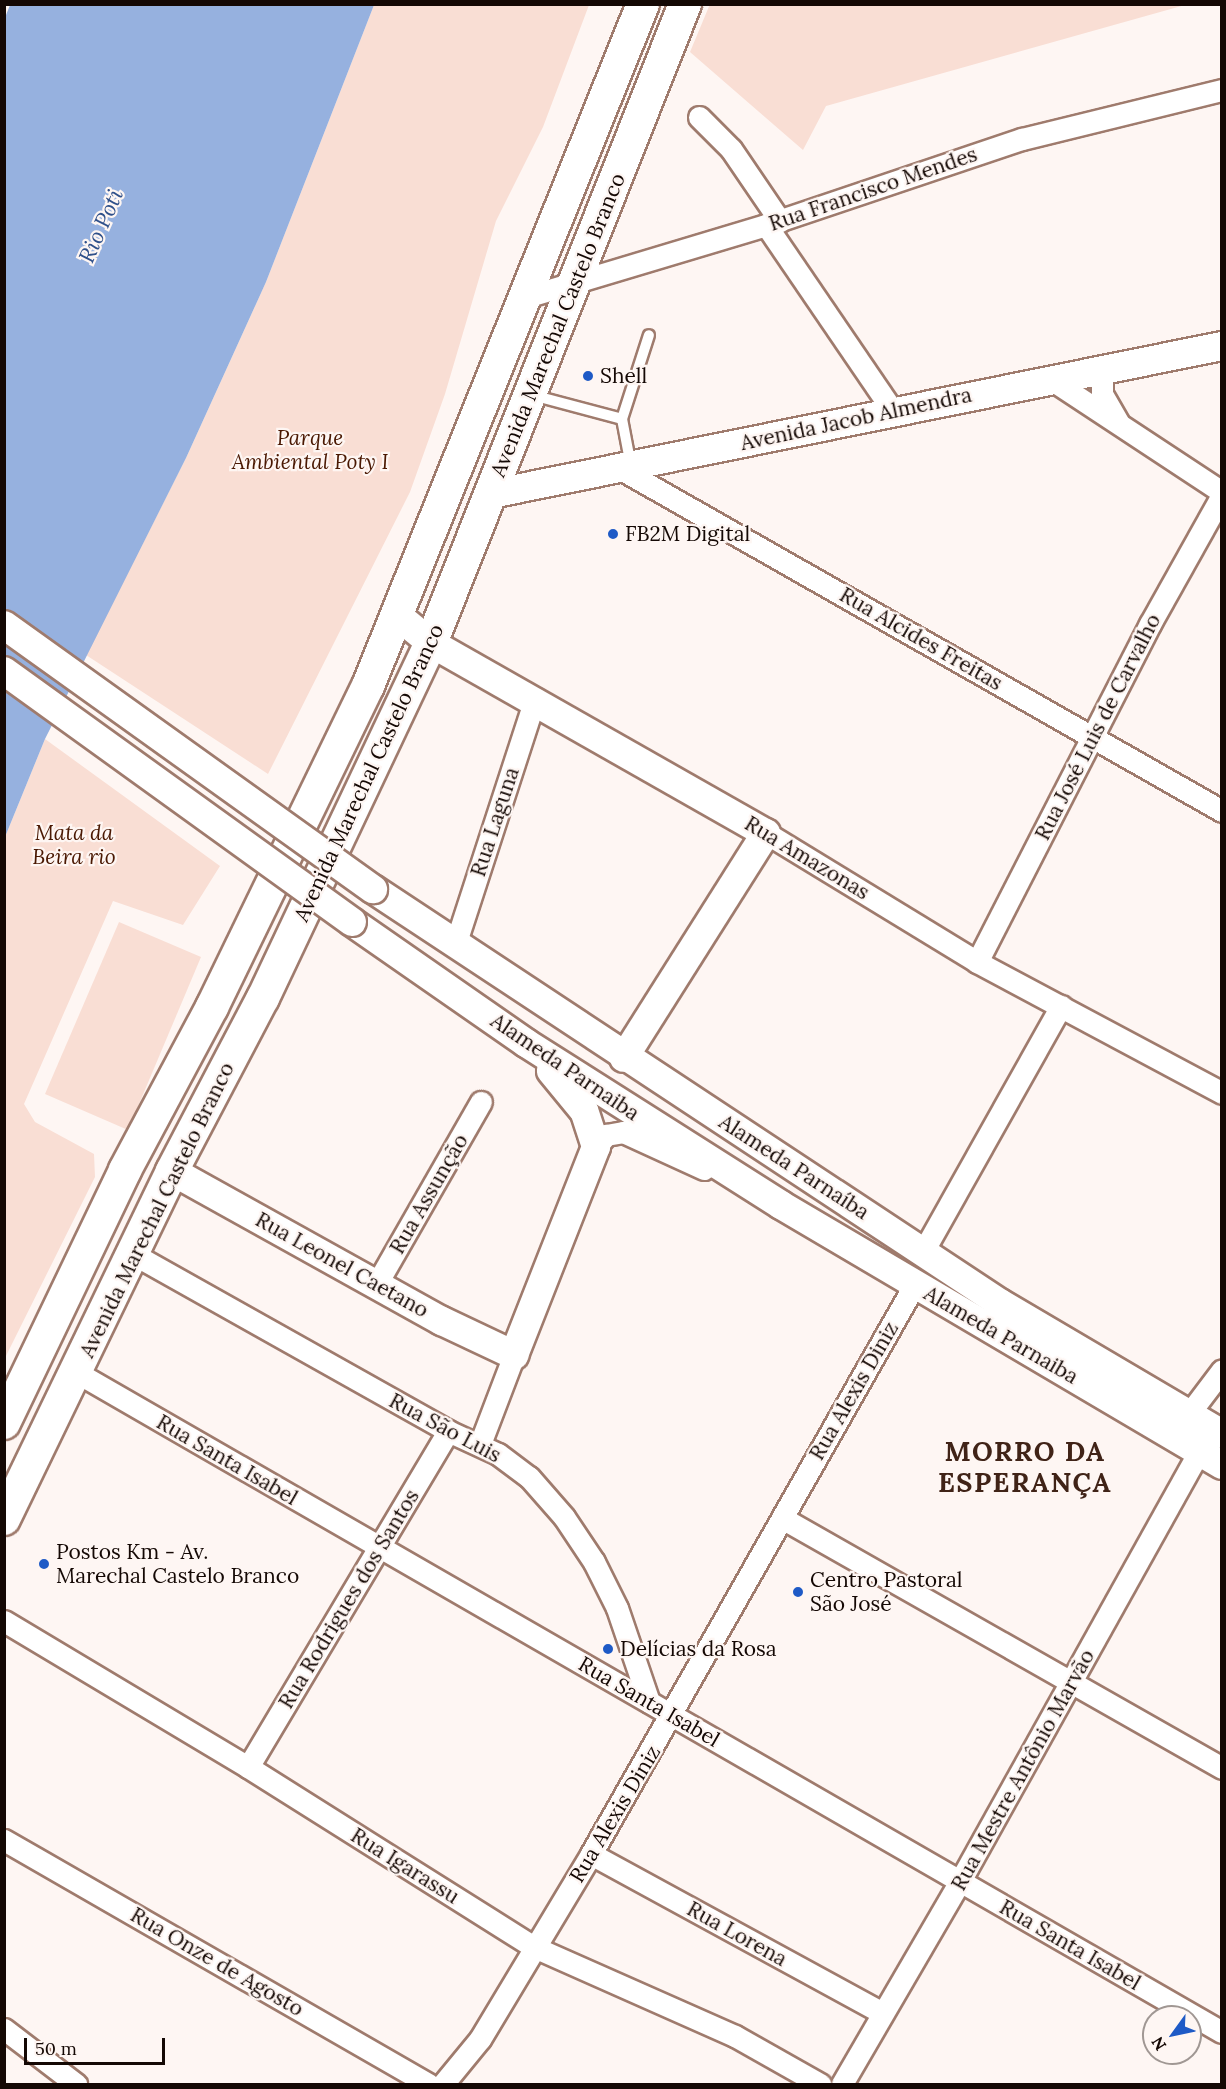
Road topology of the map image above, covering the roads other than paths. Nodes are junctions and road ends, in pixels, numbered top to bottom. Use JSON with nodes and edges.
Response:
{"nodes":[{"id":1,"x":643,"y":4,"type":"edge"},
{"id":2,"x":686,"y":4,"type":"edge"},
{"id":3,"x":1221,"y":90,"type":"edge"},
{"id":4,"x":699,"y":117,"type":"dead end"},
{"id":5,"x":773,"y":223,"type":"junction"},
{"id":6,"x":576,"y":283,"type":"junction"},
{"id":7,"x":526,"y":297,"type":"junction"},
{"id":8,"x":649,"y":335,"type":"dead end"},
{"id":9,"x":1221,"y":346,"type":"edge"},
{"id":10,"x":1102,"y":370,"type":"junction"},
{"id":11,"x":1052,"y":380,"type":"junction"},
{"id":12,"x":531,"y":394,"type":"junction"},
{"id":13,"x":893,"y":411,"type":"junction"},
{"id":14,"x":622,"y":419,"type":"junction"},
{"id":15,"x":1122,"y":427,"type":"junction"},
{"id":16,"x":625,"y":467,"type":"junction"},
{"id":17,"x":1221,"y":493,"type":"edge"},
{"id":18,"x":491,"y":494,"type":"junction"},
{"id":19,"x":397,"y":615,"type":"junction"},
{"id":20,"x":4,"y":625,"type":"edge"},
{"id":21,"x":431,"y":643,"type":"junction"},
{"id":22,"x":4,"y":671,"type":"edge"},
{"id":23,"x":535,"y":699,"type":"junction"},
{"id":24,"x":1095,"y":738,"type":"junction"},
{"id":25,"x":1221,"y":811,"type":"edge"},
{"id":26,"x":766,"y":833,"type":"junction"},
{"id":27,"x":455,"y":945,"type":"junction"},
{"id":28,"x":242,"y":946,"type":"junction"},
{"id":29,"x":976,"y":962,"type":"junction"},
{"id":30,"x":279,"y":966,"type":"junction"},
{"id":31,"x":1060,"y":1006,"type":"junction"},
{"id":32,"x":526,"y":1043,"type":"junction"},
{"id":33,"x":624,"y":1058,"type":"junction"},
{"id":34,"x":1220,"y":1087,"type":"edge"},
{"id":35,"x":481,"y":1102,"type":"dead end"},
{"id":36,"x":596,"y":1147,"type":"junction"},
{"id":37,"x":172,"y":1171,"type":"junction"},
{"id":38,"x":781,"y":1205,"type":"junction"},
{"id":39,"x":924,"y":1250,"type":"junction"},
{"id":40,"x":135,"y":1255,"type":"junction"},
{"id":41,"x":915,"y":1284,"type":"junction"},
{"id":42,"x":376,"y":1286,"type":"junction"},
{"id":43,"x":514,"y":1355,"type":"junction"},
{"id":44,"x":1221,"y":1370,"type":"edge"},
{"id":45,"x":76,"y":1372,"type":"junction"},
{"id":46,"x":1188,"y":1415,"type":"junction"},
{"id":47,"x":4,"y":1423,"type":"edge"},
{"id":48,"x":448,"y":1431,"type":"junction"},
{"id":49,"x":1221,"y":1434,"type":"edge"},
{"id":50,"x":480,"y":1444,"type":"junction"},
{"id":51,"x":1210,"y":1459,"type":"edge"},
{"id":52,"x":6,"y":1511,"type":"edge"},
{"id":53,"x":782,"y":1518,"type":"junction"},
{"id":54,"x":379,"y":1549,"type":"junction"},
{"id":55,"x":4,"y":1621,"type":"edge"},
{"id":56,"x":1073,"y":1681,"type":"junction"},
{"id":57,"x":649,"y":1702,"type":"junction"},
{"id":58,"x":673,"y":1715,"type":"junction"},
{"id":59,"x":248,"y":1767,"type":"junction"},
{"id":60,"x":1221,"y":1768,"type":"edge"},
{"id":61,"x":4,"y":1840,"type":"edge"},
{"id":62,"x":591,"y":1854,"type":"junction"},
{"id":63,"x":960,"y":1881,"type":"junction"},
{"id":64,"x":534,"y":1947,"type":"junction"},
{"id":65,"x":883,"y":2013,"type":"junction"},
{"id":66,"x":4,"y":2029,"type":"edge"},
{"id":67,"x":1221,"y":2032,"type":"edge"},
{"id":68,"x":76,"y":2085,"type":"edge"},
{"id":69,"x":429,"y":2085,"type":"edge"},
{"id":70,"x":443,"y":2085,"type":"edge"},
{"id":71,"x":820,"y":2085,"type":"edge"},
{"id":72,"x":842,"y":2085,"type":"edge"}],
"edges":[{"from":1,"to":7,"type":"main road","name":"Avenida Marechal Castelo Branco"},
{"from":2,"to":6,"type":"main road","name":"Avenida Marechal Castelo Branco"},
{"from":3,"to":5,"type":"street","name":"Rua Francisco Mendes"},
{"from":4,"to":5,"type":"street"},
{"from":5,"to":6,"type":"street","name":"Rua Francisco Mendes"},
{"from":5,"to":13,"type":"street"},
{"from":6,"to":7,"type":"street","name":"Rua Francisco Mendes"},
{"from":6,"to":12,"type":"main road","name":"Avenida Marechal Castelo Branco"},
{"from":7,"to":19,"type":"main road","name":"Avenida Marechal Castelo Branco"},
{"from":8,"to":14,"type":"lane"},
{"from":9,"to":10,"type":"main road","name":"Avenida Jacob Almendra"},
{"from":10,"to":11,"type":"main road","name":"Avenida Jacob Almendra"},
{"from":10,"to":15,"type":"street"},
{"from":11,"to":13,"type":"main road","name":"Avenida Jacob Almendra"},
{"from":11,"to":15,"type":"street"},
{"from":12,"to":14,"type":"lane"},
{"from":12,"to":18,"type":"main road","name":"Avenida Marechal Castelo Branco"},
{"from":13,"to":16,"type":"main road","name":"Avenida Jacob Almendra"},
{"from":14,"to":16,"type":"lane"},
{"from":15,"to":17,"type":"street"},
{"from":16,"to":18,"type":"main road","name":"Avenida Jacob Almendra"},
{"from":16,"to":24,"type":"street","name":"Rua Alcides Freitas"},
{"from":17,"to":24,"type":"street","name":"Rua José Luis de Carvalho"},
{"from":18,"to":21,"type":"main road","name":"Avenida Marechal Castelo Branco"},
{"from":19,"to":21,"type":"main road","name":"Rua Amazonas"},
{"from":19,"to":28,"type":"main road","name":"Avenida Marechal Castelo Branco"},
{"from":20,"to":27,"type":"main road","name":"Alameda Parnaíba","bridge":true},
{"from":21,"to":23,"type":"main road","name":"Rua Amazonas"},
{"from":21,"to":30,"type":"main road","name":"Avenida Marechal Castelo Branco"},
{"from":22,"to":32,"type":"main road","name":"Alameda Parnaiba","bridge":true},
{"from":23,"to":26,"type":"main road","name":"Rua Amazonas"},
{"from":23,"to":27,"type":"street","name":"Rua Laguna"},
{"from":24,"to":25,"type":"street","name":"Rua Alcides Freitas"},
{"from":24,"to":29,"type":"street","name":"Rua José Luis de Carvalho"},
{"from":26,"to":29,"type":"street","name":"Rua Amazonas"},
{"from":26,"to":33,"type":"main road"},
{"from":27,"to":33,"type":"main road","name":"Alameda Parnaíba"},
{"from":28,"to":30,"type":"main road"},
{"from":28,"to":47,"type":"main road","name":"Avenida Marechal Castelo Branco"},
{"from":29,"to":31,"type":"street","name":"Rua Amazonas"},
{"from":30,"to":37,"type":"main road","name":"Avenida Marechal Castelo Branco"},
{"from":31,"to":34,"type":"street","name":"Rua Amazonas"},
{"from":31,"to":39,"type":"street"},
{"from":32,"to":36,"type":"main road"},
{"from":32,"to":38,"type":"main road","name":"Alameda Parnaiba"},
{"from":33,"to":39,"type":"main road","name":"Alameda Parnaíba"},
{"from":35,"to":42,"type":"street","name":"Rua Assunção"},
{"from":36,"to":38,"type":"street","name":"Alameda Parnaiba"},
{"from":36,"to":43,"type":"main road"},
{"from":37,"to":40,"type":"main road","name":"Avenida Marechal Castelo Branco"},
{"from":37,"to":42,"type":"main road","name":"Rua Leonel Caetano"},
{"from":38,"to":41,"type":"main road","name":"Alameda Parnaiba"},
{"from":39,"to":46,"type":"main road","name":"Alameda Parnaíba"},
{"from":40,"to":45,"type":"main road","name":"Avenida Marechal Castelo Branco"},
{"from":40,"to":48,"type":"street","name":"Rua São Luis"},
{"from":41,"to":51,"type":"main road","name":"Alameda Parnaiba"},
{"from":41,"to":53,"type":"street","name":"Rua Alexis Diniz"},
{"from":42,"to":43,"type":"main road","name":"Rua Leonel Caetano"},
{"from":43,"to":50,"type":"street"},
{"from":44,"to":46,"type":"street"},
{"from":45,"to":52,"type":"main road","name":"Avenida Marechal Castelo Branco"},
{"from":45,"to":54,"type":"street","name":"Rua Santa Isabel"},
{"from":46,"to":49,"type":"main road","name":"Alameda Parnaíba"},
{"from":48,"to":50,"type":"street","name":"Rua São Luis"},
{"from":48,"to":54,"type":"street","name":"Rua Rodrigues dos Santos"},
{"from":50,"to":57,"type":"street","name":"Rua São Luis"},
{"from":51,"to":56,"type":"street","name":"Rua Mestre Antônio Marvão"},
{"from":53,"to":56,"type":"street"},
{"from":53,"to":58,"type":"street","name":"Rua Alexis Diniz"},
{"from":54,"to":57,"type":"street","name":"Rua Santa Isabel"},
{"from":54,"to":59,"type":"street","name":"Rua Rodrigues dos Santos"},
{"from":55,"to":59,"type":"street","name":"Rua Igarassu"},
{"from":56,"to":60,"type":"street"},
{"from":56,"to":63,"type":"street","name":"Rua Mestre Antônio Marvão"},
{"from":57,"to":58,"type":"street","name":"Rua Santa Isabel"},
{"from":58,"to":62,"type":"street","name":"Rua Alexis Diniz"},
{"from":58,"to":63,"type":"street","name":"Rua Santa Isabel"},
{"from":59,"to":64,"type":"street","name":"Rua Igarassu"},
{"from":61,"to":69,"type":"street","name":"Rua Onze de Agosto"},
{"from":62,"to":64,"type":"street","name":"Rua Alexis Diniz"},
{"from":62,"to":65,"type":"street","name":"Rua Lorena"},
{"from":63,"to":65,"type":"street","name":"Rua Mestre Antônio Marvão"},
{"from":63,"to":67,"type":"street","name":"Rua Santa Isabel"},
{"from":64,"to":70,"type":"street","name":"Rua Alexis Diniz"},
{"from":64,"to":71,"type":"street","name":"Rua Igarassu"},
{"from":65,"to":72,"type":"street","name":"Rua Mestre Antônio Marvão"},
{"from":66,"to":68,"type":"street"}]}
